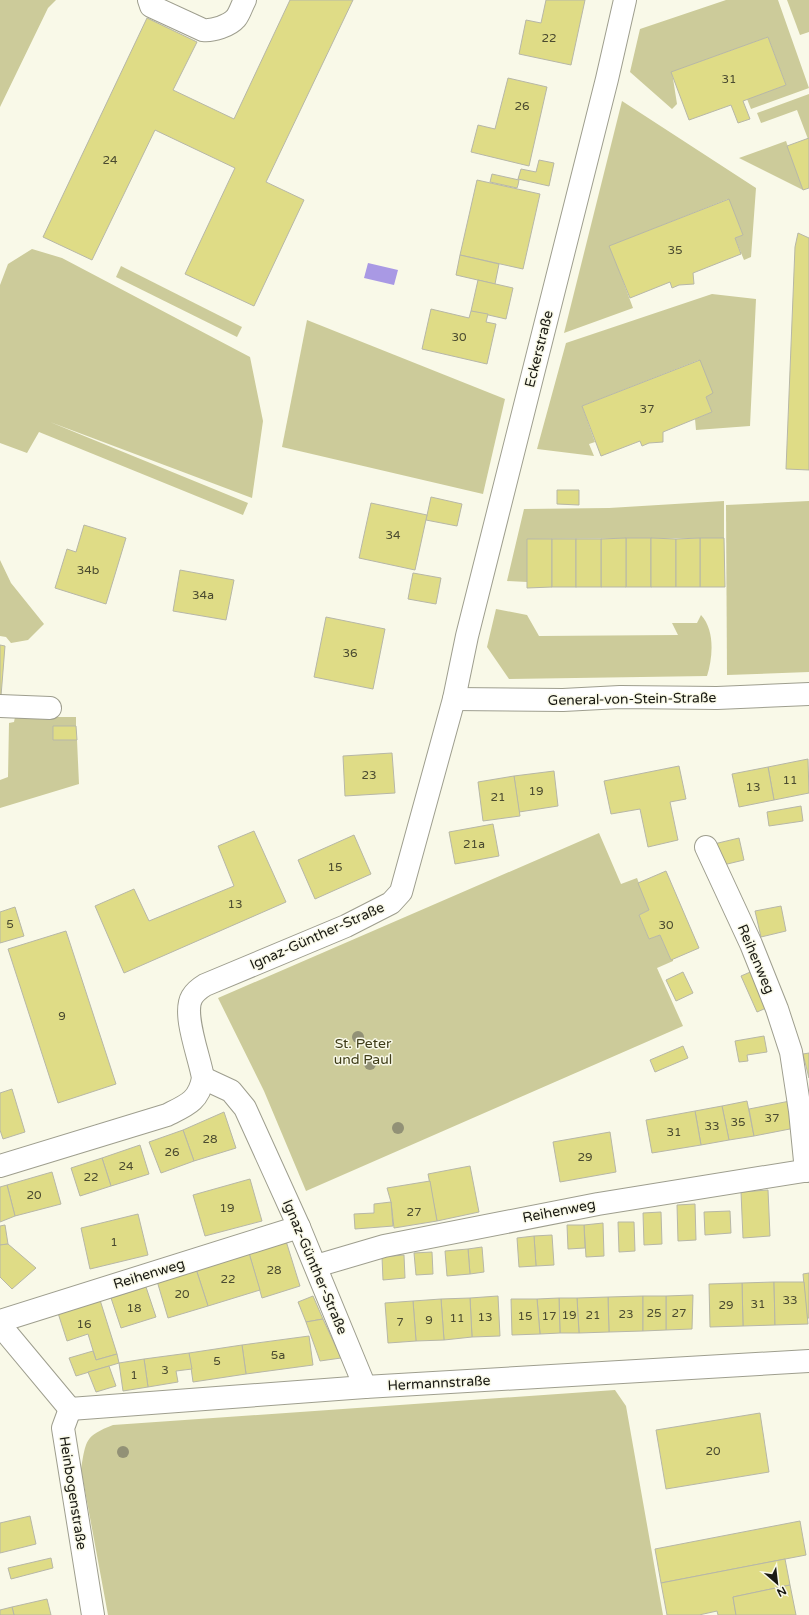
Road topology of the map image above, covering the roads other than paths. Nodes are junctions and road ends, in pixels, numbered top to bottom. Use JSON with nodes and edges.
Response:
{"nodes":[{"id":1,"x":149,"y":0,"type":"edge"},
{"id":2,"x":245,"y":0,"type":"edge"},
{"id":3,"x":625,"y":0,"type":"edge"},
{"id":4,"x":809,"y":694,"type":"edge"},
{"id":5,"x":454,"y":699,"type":"junction"},
{"id":6,"x":0,"y":706,"type":"edge"},
{"id":7,"x":50,"y":708,"type":"dead end"},
{"id":8,"x":706,"y":847,"type":"dead end"},
{"id":9,"x":203,"y":1078,"type":"junction"},
{"id":10,"x":0,"y":1166,"type":"edge"},
{"id":11,"x":808,"y":1170,"type":"edge"},
{"id":12,"x":299,"y":1227,"type":"junction"},
{"id":13,"x":316,"y":1266,"type":"junction"},
{"id":14,"x":0,"y":1321,"type":"edge"},
{"id":15,"x":0,"y":1324,"type":"edge"},
{"id":16,"x":809,"y":1361,"type":"edge"},
{"id":17,"x":365,"y":1387,"type":"junction"},
{"id":18,"x":70,"y":1409,"type":"junction"},
{"id":19,"x":93,"y":1615,"type":"edge"}],
"edges":[{"from":1,"to":2,"type":"street"},
{"from":3,"to":5,"type":"street","name":"Eckerstraße"},
{"from":4,"to":5,"type":"street","name":"General-von-Stein-Straße"},
{"from":5,"to":9,"type":"street","name":"Ignaz-Günther-Straße"},
{"from":6,"to":7,"type":"street"},
{"from":8,"to":11,"type":"street","name":"Reihenweg"},
{"from":9,"to":10,"type":"street"},
{"from":9,"to":12,"type":"street","name":"Ignaz-Günther-Straße"},
{"from":11,"to":13,"type":"street","name":"Reihenweg"},
{"from":12,"to":13,"type":"street","name":"Ignaz-Günther-Straße"},
{"from":12,"to":14,"type":"street","name":"Reihenweg"},
{"from":13,"to":17,"type":"street","name":"Ignaz-Günther-Straße"},
{"from":15,"to":18,"type":"street"},
{"from":16,"to":17,"type":"street","name":"Hermannstraße"},
{"from":17,"to":18,"type":"street","name":"Hermannstraße"},
{"from":18,"to":19,"type":"street","name":"Heinbogenstraße"}]}
